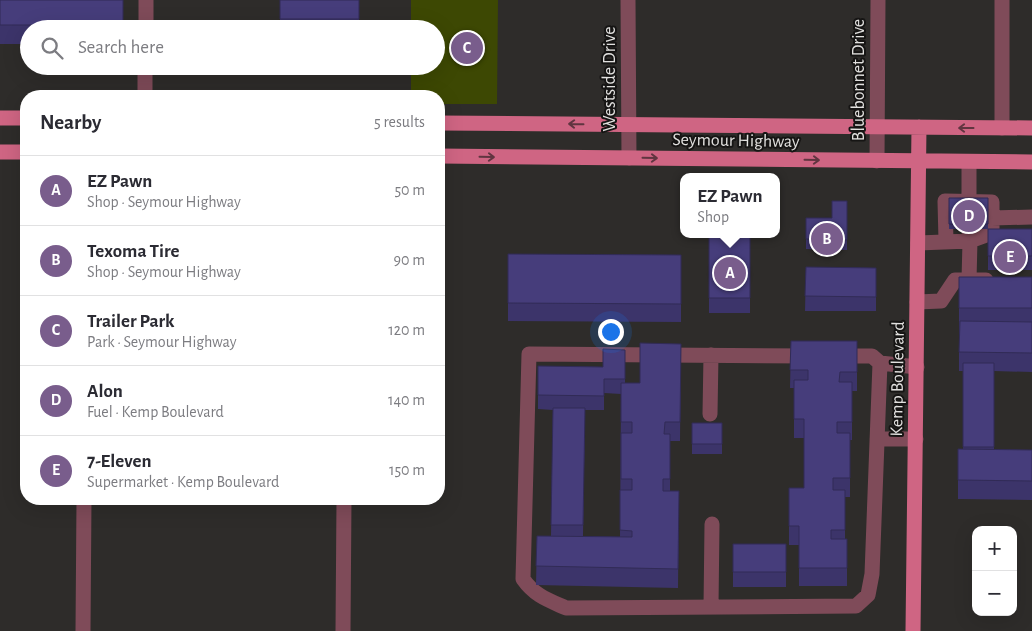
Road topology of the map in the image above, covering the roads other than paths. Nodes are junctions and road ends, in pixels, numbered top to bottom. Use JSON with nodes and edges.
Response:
{"nodes":[{"id":1,"x":146,"y":0,"type":"edge"},
{"id":2,"x":628,"y":0,"type":"edge"},
{"id":3,"x":878,"y":0,"type":"edge"},
{"id":4,"x":1002,"y":0,"type":"edge"},
{"id":5,"x":146,"y":20,"type":"edge"},
{"id":6,"x":145,"y":75,"type":"edge"},
{"id":7,"x":145,"y":90,"type":"edge"},
{"id":8,"x":0,"y":118,"type":"edge"},
{"id":9,"x":20,"y":118,"type":"edge"},
{"id":10,"x":445,"y":123,"type":"edge"},
{"id":11,"x":629,"y":125,"type":"junction"},
{"id":12,"x":878,"y":126,"type":"junction"},
{"id":13,"x":919,"y":127,"type":"junction"},
{"id":14,"x":1002,"y":128,"type":"junction"},
{"id":15,"x":1032,"y":128,"type":"edge"},
{"id":16,"x":0,"y":152,"type":"edge"},
{"id":17,"x":20,"y":152,"type":"edge"},
{"id":18,"x":445,"y":156,"type":"edge"},
{"id":19,"x":629,"y":158,"type":"junction"},
{"id":20,"x":877,"y":161,"type":"junction"},
{"id":21,"x":918,"y":162,"type":"junction"},
{"id":22,"x":969,"y":162,"type":"junction"},
{"id":23,"x":1032,"y":162,"type":"edge"},
{"id":24,"x":969,"y":202,"type":"junction"},
{"id":25,"x":1032,"y":217,"type":"edge"},
{"id":26,"x":992,"y":218,"type":"junction"},
{"id":27,"x":969,"y":235,"type":"junction"},
{"id":28,"x":946,"y":241,"type":"junction"},
{"id":29,"x":918,"y":243,"type":"junction"},
{"id":30,"x":969,"y":280,"type":"junction"},
{"id":31,"x":1005,"y":281,"type":"edge"},
{"id":32,"x":917,"y":302,"type":"junction"},
{"id":33,"x":711,"y":355,"type":"junction"},
{"id":34,"x":880,"y":363,"type":"junction"},
{"id":35,"x":917,"y":367,"type":"junction"},
{"id":36,"x":710,"y":414,"type":"dead end"},
{"id":37,"x":877,"y":439,"type":"junction"},
{"id":38,"x":916,"y":439,"type":"junction"},
{"id":39,"x":84,"y":505,"type":"edge"},
{"id":40,"x":344,"y":505,"type":"edge"},
{"id":41,"x":712,"y":524,"type":"dead end"},
{"id":42,"x":711,"y":607,"type":"junction"},
{"id":43,"x":83,"y":631,"type":"edge"},
{"id":44,"x":343,"y":631,"type":"edge"},
{"id":45,"x":913,"y":631,"type":"edge"}],
"edges":[{"from":1,"to":5,"type":"street"},
{"from":2,"to":11,"type":"street","name":"Westside Drive"},
{"from":3,"to":12,"type":"street","name":"Bluebonnet Drive"},
{"from":4,"to":14,"type":"street"},
{"from":6,"to":7,"type":"street"},
{"from":8,"to":9,"type":"main road"},
{"from":11,"to":10,"type":"main road","name":"Seymour Highway","one_way":true},
{"from":11,"to":12,"type":"main road","name":"Seymour Highway"},
{"from":11,"to":19,"type":"street","name":"Westside Drive"},
{"from":12,"to":13,"type":"main road","name":"Seymour Highway"},
{"from":12,"to":20,"type":"street","name":"Bluebonnet Drive"},
{"from":14,"to":13,"type":"main road","name":"Seymour Highway","one_way":true},
{"from":13,"to":21,"type":"main road","name":"Kemp Boulevard"},
{"from":14,"to":15,"type":"main road","name":"Seymour Highway"},
{"from":16,"to":17,"type":"main road"},
{"from":18,"to":19,"type":"main road","name":"Seymour Highway","one_way":true},
{"from":19,"to":20,"type":"main road","name":"Seymour Highway","one_way":true},
{"from":20,"to":21,"type":"main road","name":"Seymour Highway"},
{"from":21,"to":22,"type":"main road","name":"Seymour Highway"},
{"from":21,"to":29,"type":"main road","name":"Kemp Boulevard"},
{"from":22,"to":23,"type":"main road","name":"Seymour Highway"},
{"from":22,"to":24,"type":"street"},
{"from":24,"to":26,"type":"street"},
{"from":24,"to":28,"type":"street"},
{"from":25,"to":26,"type":"street"},
{"from":26,"to":27,"type":"street"},
{"from":27,"to":28,"type":"street"},
{"from":27,"to":30,"type":"street"},
{"from":28,"to":29,"type":"street"},
{"from":29,"to":32,"type":"main road","name":"Kemp Boulevard"},
{"from":30,"to":31,"type":"street"},
{"from":30,"to":32,"type":"street"},
{"from":32,"to":35,"type":"main road","name":"Kemp Boulevard"},
{"from":33,"to":34,"type":"street"},
{"from":33,"to":36,"type":"street"},
{"from":33,"to":42,"type":"street"},
{"from":34,"to":35,"type":"street"},
{"from":34,"to":37,"type":"street"},
{"from":35,"to":38,"type":"main road","name":"Kemp Boulevard"},
{"from":37,"to":38,"type":"street"},
{"from":37,"to":42,"type":"street"},
{"from":38,"to":45,"type":"main road","name":"Kemp Boulevard"},
{"from":39,"to":43,"type":"street"},
{"from":40,"to":44,"type":"street"},
{"from":41,"to":42,"type":"street"}]}
